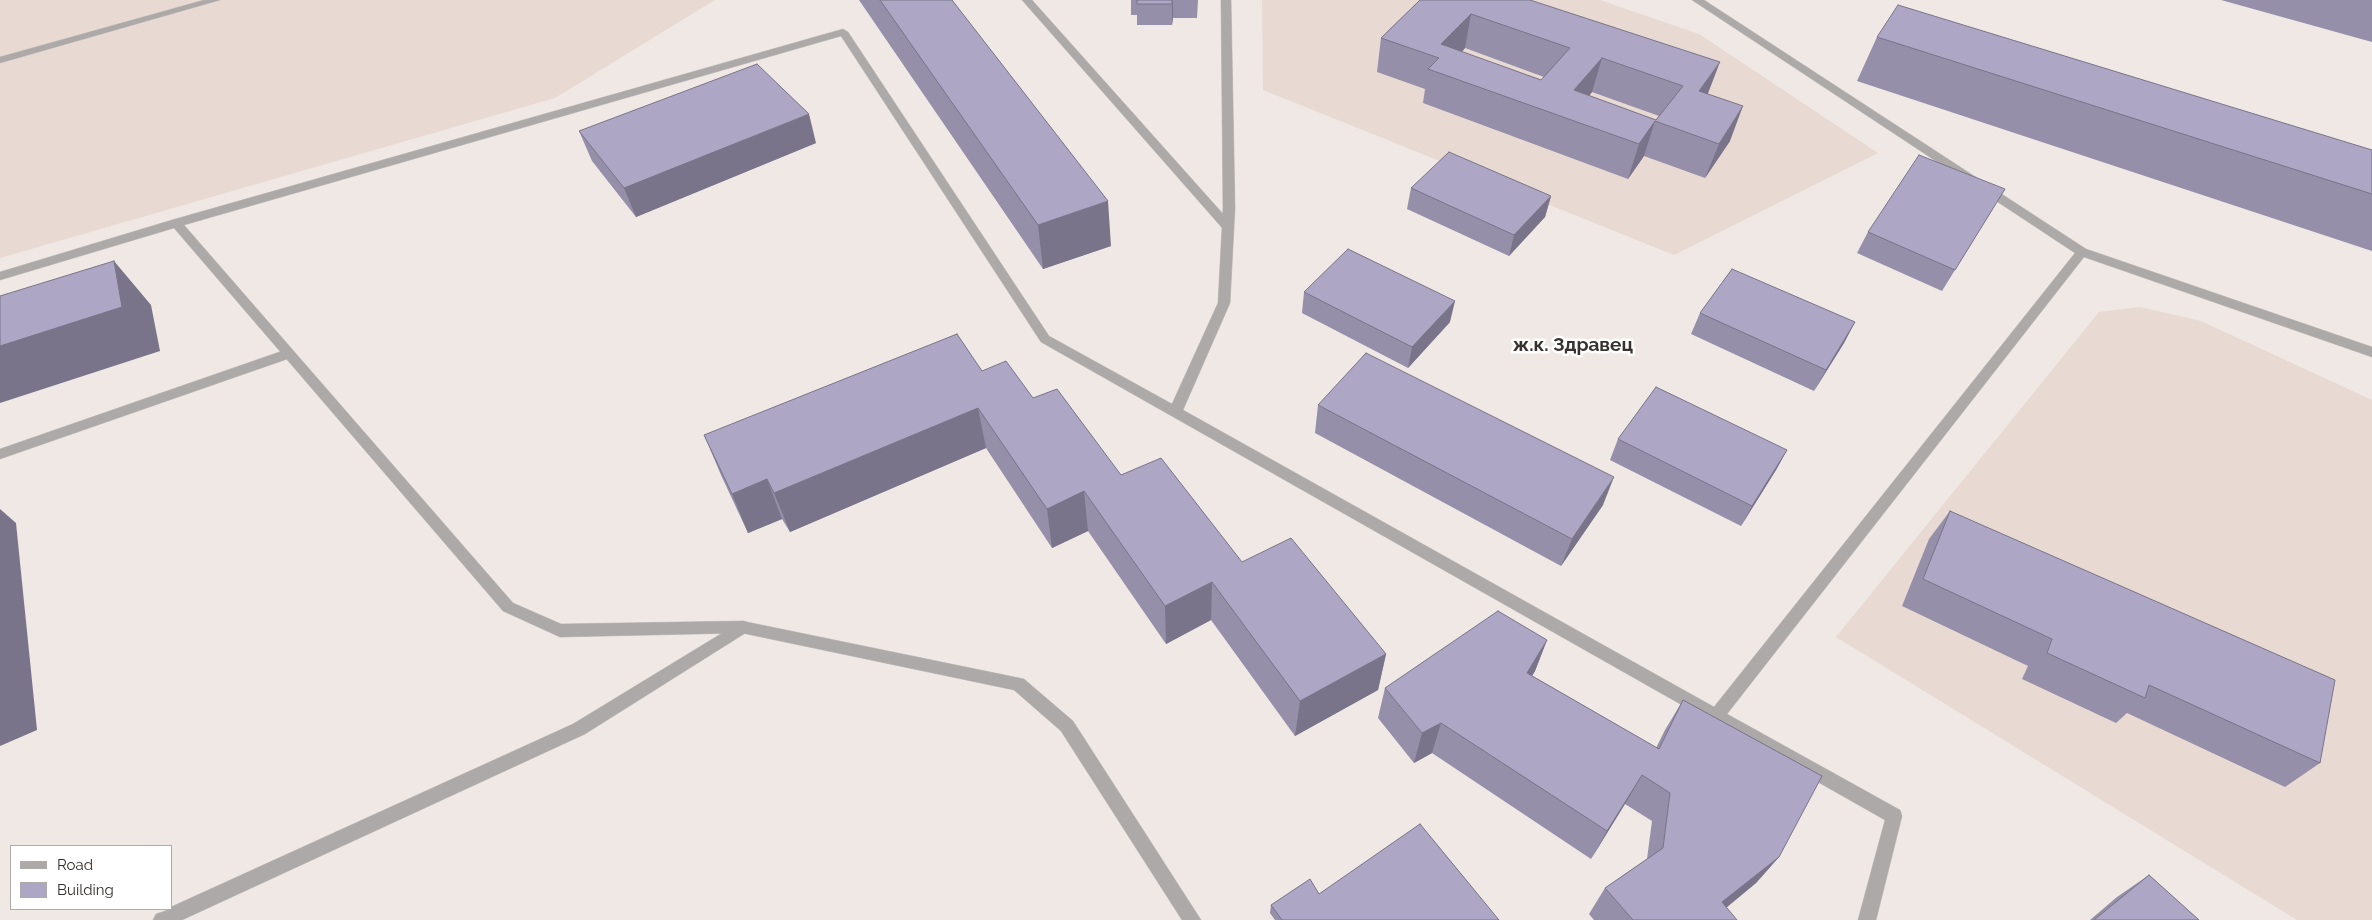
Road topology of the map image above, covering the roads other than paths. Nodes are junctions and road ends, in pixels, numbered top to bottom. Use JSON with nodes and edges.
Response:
{"nodes":[{"id":1,"x":216,"y":0,"type":"edge"},
{"id":2,"x":1027,"y":0,"type":"edge"},
{"id":3,"x":1226,"y":0,"type":"edge"},
{"id":4,"x":1696,"y":0,"type":"edge"},
{"id":5,"x":0,"y":60,"type":"edge"},
{"id":6,"x":176,"y":223,"type":"junction"},
{"id":7,"x":1228,"y":227,"type":"junction"},
{"id":8,"x":2082,"y":252,"type":"junction"},
{"id":9,"x":0,"y":276,"type":"edge"},
{"id":10,"x":2372,"y":352,"type":"edge"},
{"id":11,"x":288,"y":354,"type":"junction"},
{"id":12,"x":1175,"y":412,"type":"junction"},
{"id":13,"x":0,"y":454,"type":"edge"},
{"id":14,"x":742,"y":627,"type":"junction"},
{"id":15,"x":1717,"y":715,"type":"junction"},
{"id":16,"x":162,"y":920,"type":"edge"},
{"id":17,"x":1192,"y":920,"type":"edge"},
{"id":18,"x":1867,"y":920,"type":"edge"}],
"edges":[{"from":1,"to":5,"type":"street"},
{"from":2,"to":7,"type":"street"},
{"from":3,"to":7,"type":"street"},
{"from":4,"to":8,"type":"street"},
{"from":6,"to":9,"type":"street"},
{"from":6,"to":11,"type":"street"},
{"from":6,"to":12,"type":"street"},
{"from":7,"to":12,"type":"street"},
{"from":8,"to":10,"type":"street"},
{"from":8,"to":15,"type":"street"},
{"from":11,"to":13,"type":"street"},
{"from":11,"to":14,"type":"street"},
{"from":12,"to":15,"type":"street"},
{"from":14,"to":16,"type":"street"},
{"from":14,"to":17,"type":"street"},
{"from":15,"to":18,"type":"street"}]}
